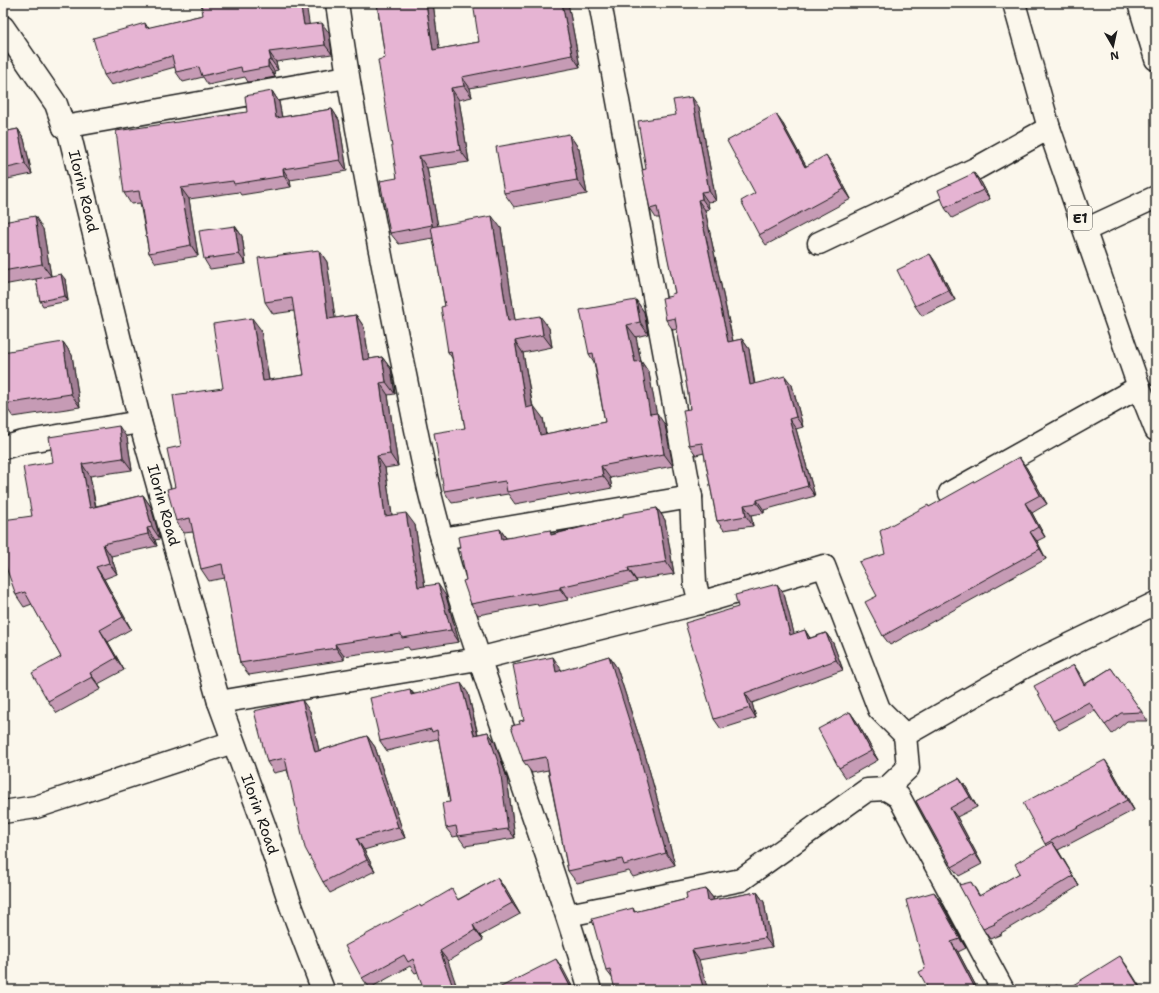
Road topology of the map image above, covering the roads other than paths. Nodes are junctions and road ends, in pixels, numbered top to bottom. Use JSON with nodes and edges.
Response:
{"nodes":[{"id":1,"x":337,"y":3,"type":"edge"},
{"id":2,"x":600,"y":3,"type":"edge"},
{"id":3,"x":1014,"y":3,"type":"edge"},
{"id":4,"x":1139,"y":3,"type":"edge"},
{"id":5,"x":3,"y":27,"type":"edge"},
{"id":6,"x":1156,"y":59,"type":"edge"},
{"id":7,"x":347,"y":77,"type":"junction"},
{"id":8,"x":64,"y":127,"type":"junction"},
{"id":9,"x":1049,"y":128,"type":"junction"},
{"id":10,"x":1156,"y":197,"type":"edge"},
{"id":11,"x":1085,"y":230,"type":"junction"},
{"id":12,"x":819,"y":243,"type":"dead end"},
{"id":13,"x":1139,"y":387,"type":"junction"},
{"id":14,"x":140,"y":422,"type":"junction"},
{"id":15,"x":1156,"y":430,"type":"edge"},
{"id":16,"x":3,"y":448,"type":"edge"},
{"id":17,"x":950,"y":493,"type":"dead end"},
{"id":18,"x":691,"y":497,"type":"junction"},
{"id":19,"x":442,"y":538,"type":"junction"},
{"id":20,"x":700,"y":603,"type":"junction"},
{"id":21,"x":1156,"y":603,"type":"edge"},
{"id":22,"x":478,"y":659,"type":"junction"},
{"id":23,"x":219,"y":702,"type":"junction"},
{"id":24,"x":905,"y":735,"type":"junction"},
{"id":25,"x":233,"y":742,"type":"junction"},
{"id":26,"x":886,"y":789,"type":"junction"},
{"id":27,"x":3,"y":812,"type":"edge"},
{"id":28,"x":568,"y":915,"type":"junction"},
{"id":29,"x":322,"y":990,"type":"edge"},
{"id":30,"x":590,"y":990,"type":"edge"},
{"id":31,"x":1003,"y":990,"type":"edge"}],
"edges":[{"from":1,"to":7,"type":"main road"},
{"from":2,"to":18,"type":"main road"},
{"from":3,"to":9,"type":"main road","number":"E1"},
{"from":4,"to":6,"type":"main road"},
{"from":5,"to":8,"type":"main road","name":"Ilorin Road"},
{"from":7,"to":8,"type":"main road"},
{"from":7,"to":19,"type":"main road"},
{"from":8,"to":14,"type":"main road","name":"Ilorin Road"},
{"from":9,"to":11,"type":"main road","number":"E1"},
{"from":9,"to":12,"type":"main road"},
{"from":10,"to":11,"type":"main road"},
{"from":11,"to":13,"type":"main road","number":"E1"},
{"from":13,"to":15,"type":"main road","number":"E1"},
{"from":13,"to":17,"type":"main road"},
{"from":14,"to":16,"type":"main road"},
{"from":14,"to":23,"type":"main road","name":"Ilorin Road"},
{"from":18,"to":19,"type":"main road"},
{"from":18,"to":20,"type":"main road"},
{"from":19,"to":22,"type":"main road"},
{"from":20,"to":22,"type":"main road"},
{"from":20,"to":24,"type":"main road"},
{"from":21,"to":24,"type":"main road"},
{"from":22,"to":23,"type":"main road"},
{"from":22,"to":28,"type":"main road"},
{"from":23,"to":25,"type":"main road","name":"Ilorin Road"},
{"from":24,"to":26,"type":"main road"},
{"from":25,"to":27,"type":"main road"},
{"from":25,"to":29,"type":"main road","name":"Ilorin Road"},
{"from":26,"to":28,"type":"main road"},
{"from":26,"to":31,"type":"main road"},
{"from":28,"to":30,"type":"main road"}]}
